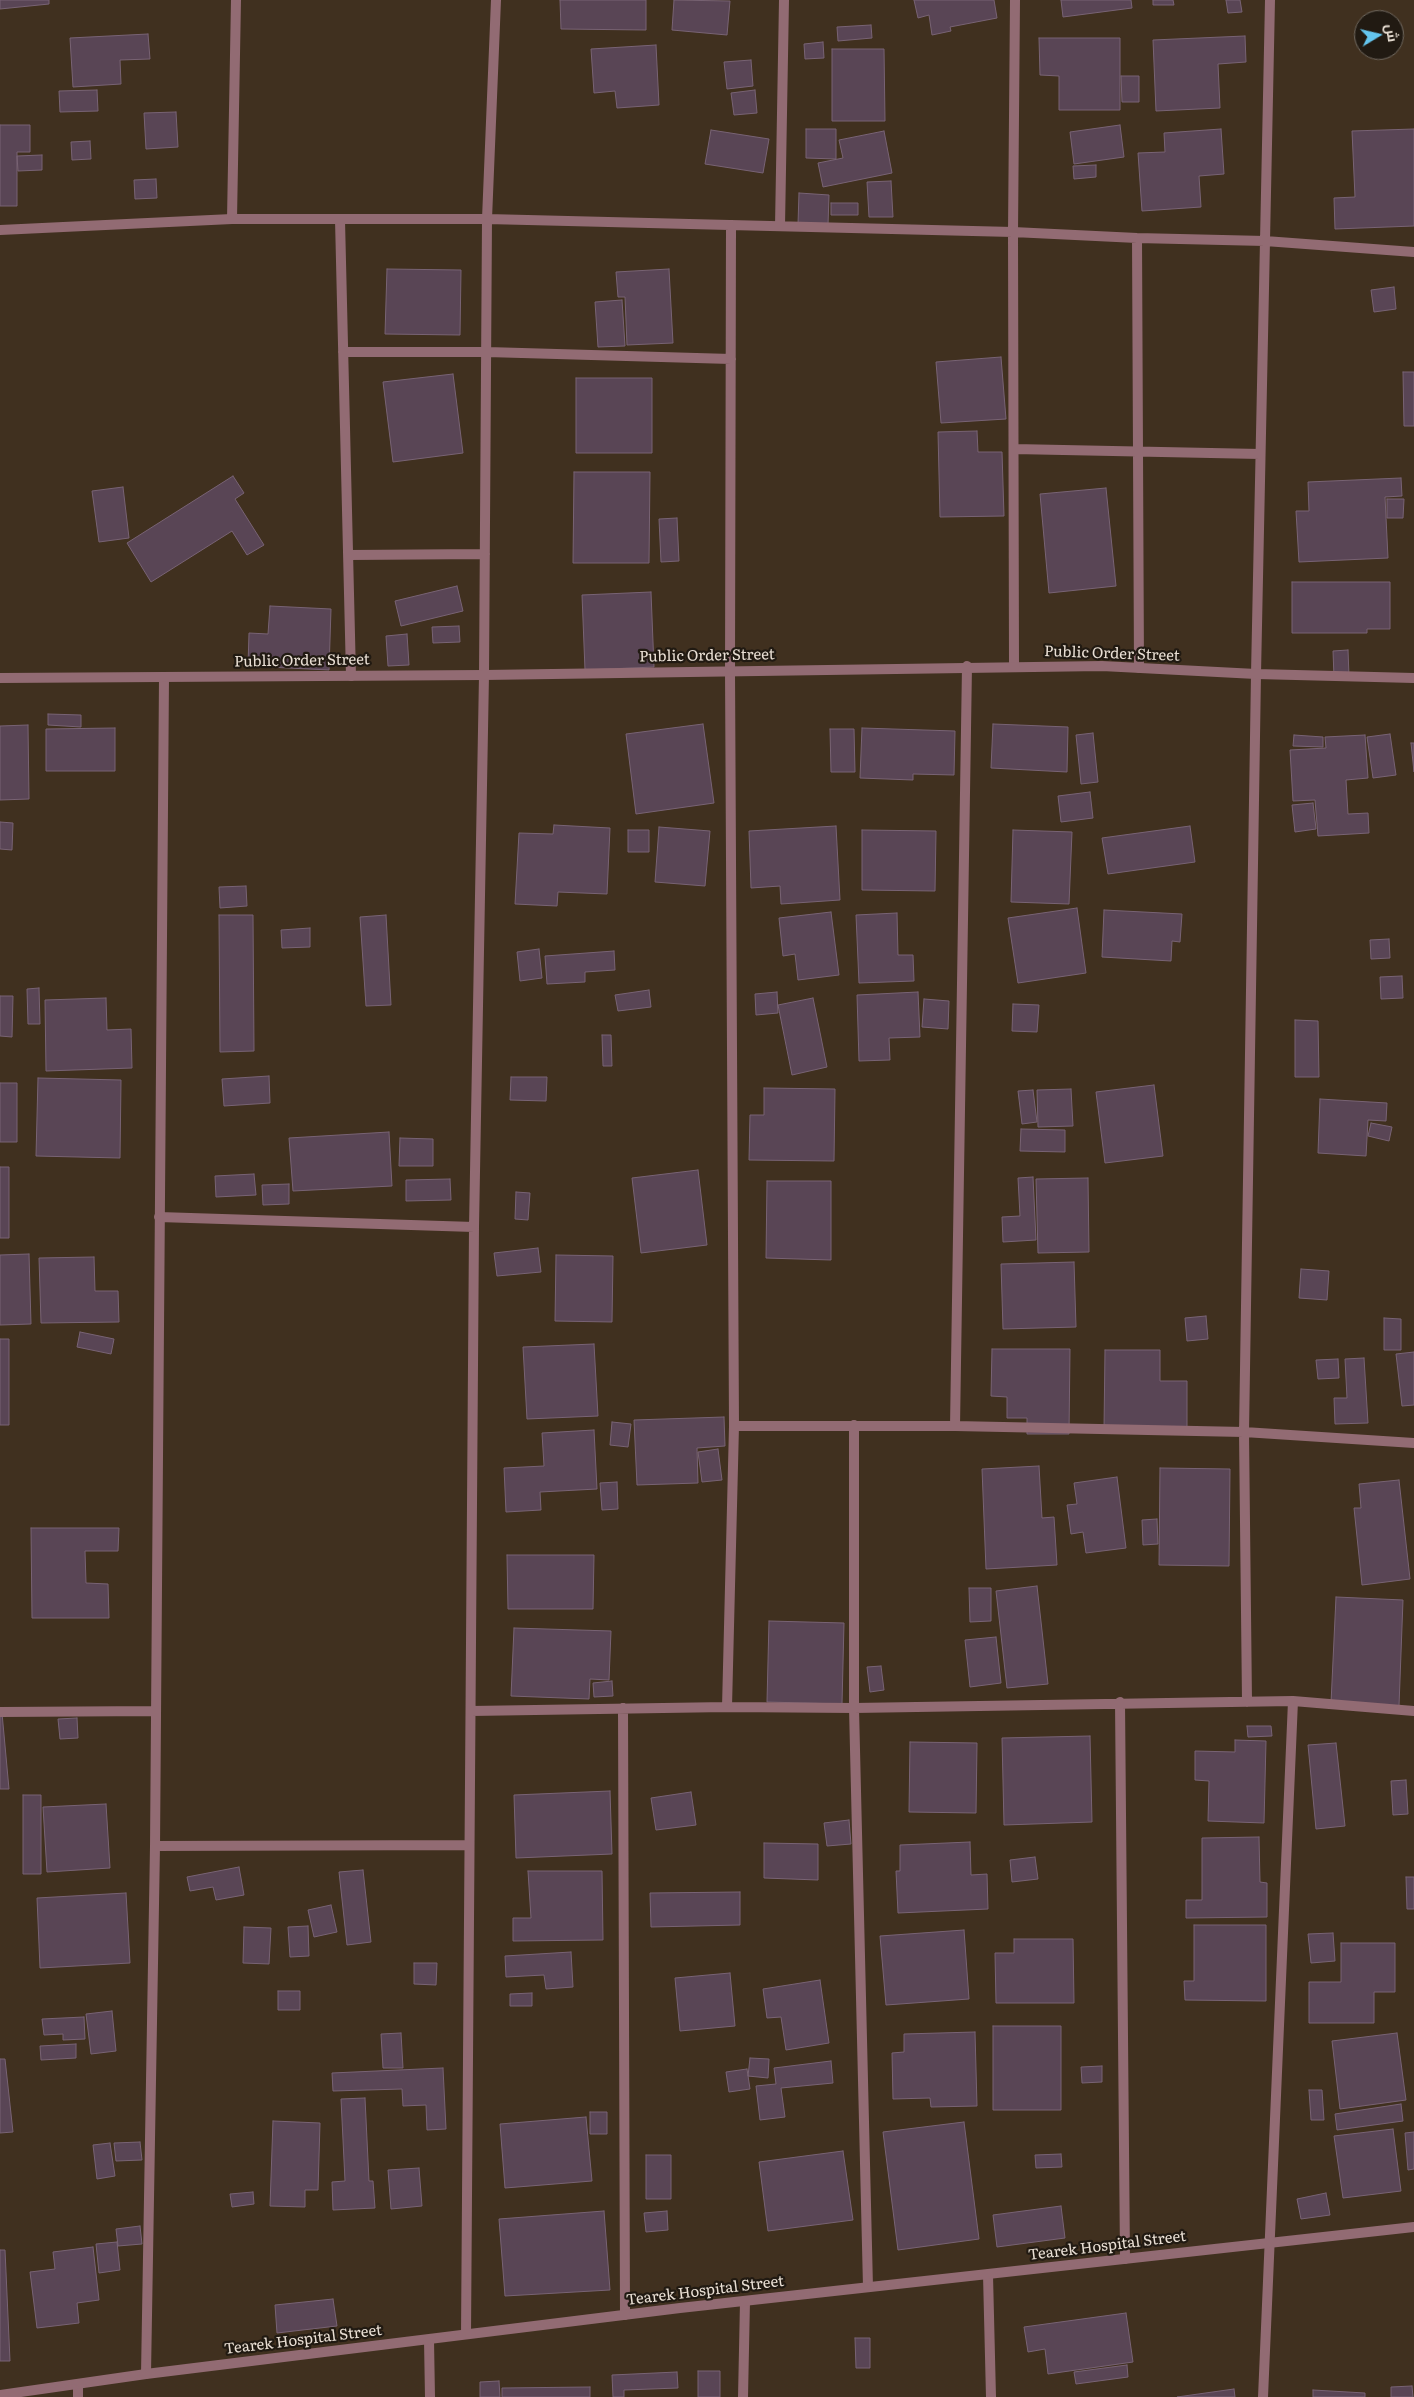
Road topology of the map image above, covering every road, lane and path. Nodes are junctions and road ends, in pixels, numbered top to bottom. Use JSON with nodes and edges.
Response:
{"nodes":[{"id":1,"x":236,"y":0,"type":"edge"},
{"id":2,"x":496,"y":0,"type":"edge"},
{"id":3,"x":784,"y":0,"type":"edge"},
{"id":4,"x":1015,"y":0,"type":"edge"},
{"id":5,"x":1270,"y":0,"type":"edge"},
{"id":6,"x":232,"y":219,"type":"junction"},
{"id":7,"x":487,"y":219,"type":"junction"},
{"id":8,"x":340,"y":220,"type":"junction"},
{"id":9,"x":731,"y":225,"type":"junction"},
{"id":10,"x":780,"y":226,"type":"junction"},
{"id":11,"x":0,"y":230,"type":"edge"},
{"id":12,"x":1013,"y":232,"type":"junction"},
{"id":13,"x":1137,"y":238,"type":"junction"},
{"id":14,"x":1265,"y":241,"type":"junction"},
{"id":15,"x":1414,"y":252,"type":"edge"},
{"id":16,"x":343,"y":352,"type":"junction"},
{"id":17,"x":488,"y":352,"type":"junction"},
{"id":18,"x":731,"y":359,"type":"junction"},
{"id":19,"x":1014,"y":449,"type":"junction"},
{"id":20,"x":1138,"y":450,"type":"junction"},
{"id":21,"x":1260,"y":454,"type":"junction"},
{"id":22,"x":349,"y":554,"type":"junction"},
{"id":23,"x":485,"y":554,"type":"junction"},
{"id":24,"x":966,"y":666,"type":"junction"},
{"id":25,"x":1014,"y":666,"type":"junction"},
{"id":26,"x":1140,"y":668,"type":"junction"},
{"id":27,"x":730,"y":670,"type":"junction"},
{"id":28,"x":1256,"y":674,"type":"junction"},
{"id":29,"x":484,"y":675,"type":"junction"},
{"id":30,"x":351,"y":676,"type":"junction"},
{"id":31,"x":0,"y":678,"type":"edge"},
{"id":32,"x":164,"y":678,"type":"junction"},
{"id":33,"x":1414,"y":678,"type":"edge"},
{"id":34,"x":159,"y":1217,"type":"junction"},
{"id":35,"x":474,"y":1227,"type":"junction"},
{"id":36,"x":734,"y":1426,"type":"junction"},
{"id":37,"x":854,"y":1426,"type":"junction"},
{"id":38,"x":955,"y":1426,"type":"junction"},
{"id":39,"x":1244,"y":1432,"type":"junction"},
{"id":40,"x":1414,"y":1443,"type":"edge"},
{"id":41,"x":1293,"y":1700,"type":"junction"},
{"id":42,"x":1120,"y":1702,"type":"junction"},
{"id":43,"x":1247,"y":1702,"type":"junction"},
{"id":44,"x":727,"y":1707,"type":"junction"},
{"id":45,"x":623,"y":1708,"type":"junction"},
{"id":46,"x":854,"y":1708,"type":"junction"},
{"id":47,"x":156,"y":1711,"type":"junction"},
{"id":48,"x":470,"y":1711,"type":"junction"},
{"id":49,"x":1414,"y":1711,"type":"edge"},
{"id":50,"x":0,"y":1712,"type":"edge"},
{"id":51,"x":155,"y":1846,"type":"junction"},
{"id":52,"x":469,"y":1846,"type":"junction"},
{"id":53,"x":1414,"y":2227,"type":"edge"},
{"id":54,"x":1270,"y":2242,"type":"junction"},
{"id":55,"x":1125,"y":2259,"type":"junction"},
{"id":56,"x":988,"y":2275,"type":"junction"},
{"id":57,"x":868,"y":2287,"type":"junction"},
{"id":58,"x":745,"y":2301,"type":"junction"},
{"id":59,"x":625,"y":2315,"type":"junction"},
{"id":60,"x":466,"y":2334,"type":"junction"},
{"id":61,"x":430,"y":2340,"type":"junction"},
{"id":62,"x":146,"y":2374,"type":"junction"},
{"id":63,"x":78,"y":2385,"type":"junction"},
{"id":64,"x":0,"y":2395,"type":"edge"},
{"id":65,"x":78,"y":2397,"type":"edge"},
{"id":66,"x":430,"y":2397,"type":"edge"},
{"id":67,"x":743,"y":2397,"type":"edge"},
{"id":68,"x":992,"y":2397,"type":"edge"},
{"id":69,"x":1263,"y":2397,"type":"edge"}],
"edges":[{"from":1,"to":6,"type":"street"},
{"from":2,"to":7,"type":"street"},
{"from":3,"to":10,"type":"street"},
{"from":4,"to":12,"type":"street"},
{"from":5,"to":14,"type":"street"},
{"from":6,"to":8,"type":"street"},
{"from":6,"to":11,"type":"street"},
{"from":7,"to":8,"type":"street"},
{"from":7,"to":9,"type":"street"},
{"from":7,"to":17,"type":"street"},
{"from":8,"to":16,"type":"street"},
{"from":9,"to":10,"type":"street"},
{"from":9,"to":18,"type":"street"},
{"from":10,"to":12,"type":"street"},
{"from":12,"to":13,"type":"street"},
{"from":12,"to":19,"type":"street"},
{"from":13,"to":14,"type":"street"},
{"from":13,"to":20,"type":"street"},
{"from":14,"to":15,"type":"street"},
{"from":14,"to":21,"type":"street"},
{"from":16,"to":17,"type":"street"},
{"from":16,"to":22,"type":"street"},
{"from":17,"to":18,"type":"street"},
{"from":17,"to":23,"type":"street"},
{"from":18,"to":27,"type":"street"},
{"from":19,"to":20,"type":"street"},
{"from":19,"to":25,"type":"street"},
{"from":20,"to":21,"type":"street"},
{"from":20,"to":26,"type":"street"},
{"from":21,"to":28,"type":"street"},
{"from":22,"to":23,"type":"street"},
{"from":22,"to":30,"type":"street"},
{"from":23,"to":29,"type":"street"},
{"from":24,"to":25,"type":"street","name":"Public Order Street"},
{"from":24,"to":27,"type":"street","name":"Public Order Street"},
{"from":24,"to":38,"type":"street"},
{"from":25,"to":26,"type":"street","name":"Public Order Street"},
{"from":26,"to":28,"type":"street","name":"Public Order Street"},
{"from":27,"to":29,"type":"street","name":"Public Order Street"},
{"from":27,"to":36,"type":"street"},
{"from":28,"to":33,"type":"street","name":"Public Order Street"},
{"from":28,"to":39,"type":"street"},
{"from":29,"to":30,"type":"street","name":"Public Order Street"},
{"from":29,"to":35,"type":"street"},
{"from":30,"to":32,"type":"street","name":"Public Order Street"},
{"from":31,"to":32,"type":"street","name":"Public Order Street"},
{"from":32,"to":34,"type":"street"},
{"from":34,"to":35,"type":"street"},
{"from":34,"to":47,"type":"street"},
{"from":35,"to":48,"type":"street"},
{"from":36,"to":37,"type":"street"},
{"from":36,"to":44,"type":"street"},
{"from":37,"to":38,"type":"street"},
{"from":37,"to":46,"type":"street"},
{"from":38,"to":39,"type":"street"},
{"from":39,"to":40,"type":"street"},
{"from":39,"to":43,"type":"street"},
{"from":41,"to":43,"type":"street"},
{"from":41,"to":49,"type":"street"},
{"from":41,"to":54,"type":"street"},
{"from":42,"to":43,"type":"street"},
{"from":42,"to":46,"type":"street"},
{"from":42,"to":55,"type":"street"},
{"from":44,"to":45,"type":"street"},
{"from":44,"to":46,"type":"street"},
{"from":45,"to":48,"type":"street"},
{"from":45,"to":59,"type":"street"},
{"from":46,"to":57,"type":"street"},
{"from":47,"to":50,"type":"street"},
{"from":47,"to":51,"type":"street"},
{"from":48,"to":52,"type":"street"},
{"from":51,"to":52,"type":"street"},
{"from":51,"to":62,"type":"street"},
{"from":52,"to":60,"type":"street"},
{"from":53,"to":54,"type":"street","name":"Tearek Hospital Street"},
{"from":54,"to":55,"type":"street","name":"Tearek Hospital Street"},
{"from":54,"to":69,"type":"street"},
{"from":55,"to":56,"type":"street","name":"Tearek Hospital Street"},
{"from":56,"to":57,"type":"street","name":"Tearek Hospital Street"},
{"from":56,"to":68,"type":"street"},
{"from":57,"to":58,"type":"street","name":"Tearek Hospital Street"},
{"from":58,"to":59,"type":"street","name":"Tearek Hospital Street"},
{"from":58,"to":67,"type":"street"},
{"from":59,"to":60,"type":"street","name":"Tearek Hospital Street"},
{"from":60,"to":61,"type":"street","name":"Tearek Hospital Street"},
{"from":61,"to":62,"type":"street","name":"Tearek Hospital Street"},
{"from":61,"to":66,"type":"street"},
{"from":62,"to":63,"type":"street","name":"Tearek Hospital Street"},
{"from":63,"to":64,"type":"street","name":"Tearek Hospital Street"},
{"from":63,"to":65,"type":"street"}]}
